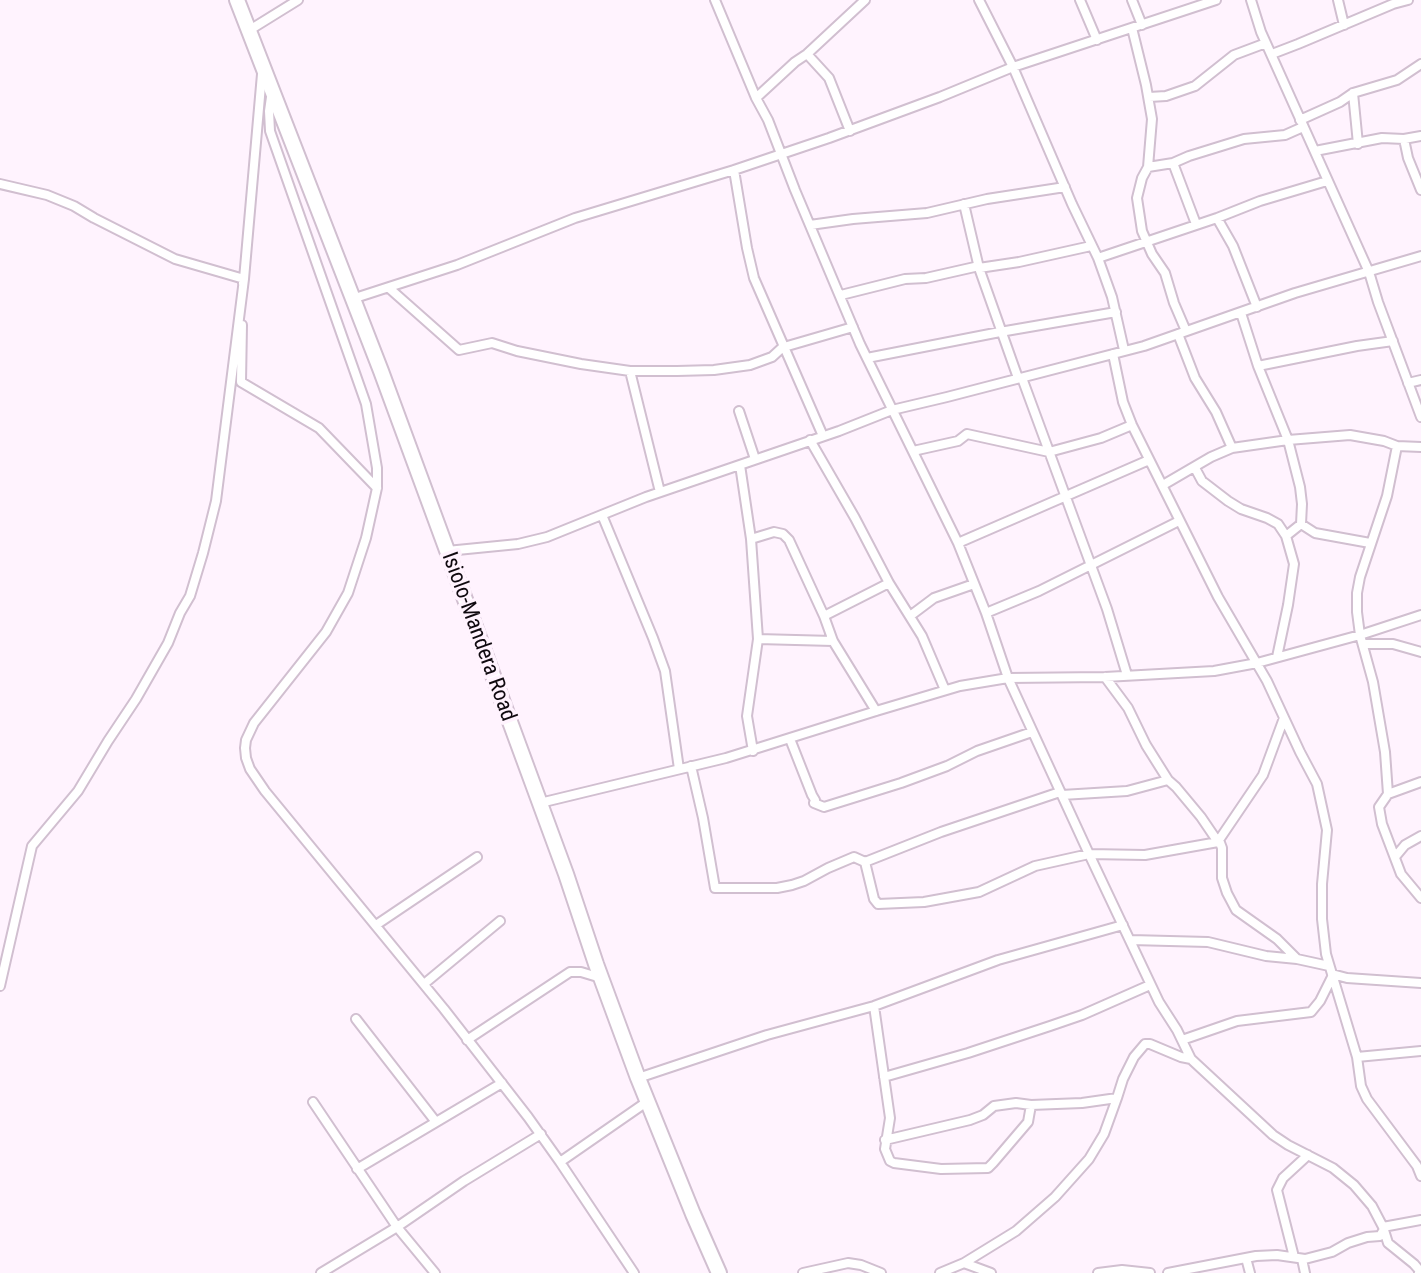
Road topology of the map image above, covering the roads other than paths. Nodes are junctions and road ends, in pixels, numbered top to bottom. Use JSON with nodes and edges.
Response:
{"nodes":[{"id":1,"x":237,"y":0,"type":"edge"},
{"id":2,"x":298,"y":0,"type":"edge"},
{"id":3,"x":715,"y":0,"type":"edge"},
{"id":4,"x":865,"y":0,"type":"edge"},
{"id":5,"x":979,"y":0,"type":"edge"},
{"id":6,"x":1080,"y":0,"type":"edge"},
{"id":7,"x":1132,"y":0,"type":"edge"},
{"id":8,"x":1216,"y":0,"type":"edge"},
{"id":9,"x":1251,"y":0,"type":"edge"},
{"id":10,"x":1338,"y":0,"type":"edge"},
{"id":11,"x":1408,"y":0,"type":"edge"},
{"id":12,"x":1195,"y":3,"type":"edge"},
{"id":13,"x":1344,"y":25,"type":"junction"},
{"id":14,"x":1137,"y":26,"type":"junction"},
{"id":15,"x":248,"y":31,"type":"junction"},
{"id":16,"x":1097,"y":40,"type":"junction"},
{"id":17,"x":1266,"y":43,"type":"junction"},
{"id":18,"x":807,"y":54,"type":"junction"},
{"id":19,"x":1272,"y":54,"type":"junction"},
{"id":20,"x":1421,"y":64,"type":"edge"},
{"id":21,"x":262,"y":65,"type":"junction"},
{"id":22,"x":1013,"y":67,"type":"junction"},
{"id":23,"x":273,"y":93,"type":"junction"},
{"id":24,"x":1353,"y":93,"type":"junction"},
{"id":25,"x":1149,"y":97,"type":"junction"},
{"id":26,"x":756,"y":98,"type":"junction"},
{"id":27,"x":1301,"y":124,"type":"junction"},
{"id":28,"x":850,"y":131,"type":"junction"},
{"id":29,"x":1421,"y":136,"type":"edge"},
{"id":30,"x":1404,"y":139,"type":"junction"},
{"id":31,"x":1358,"y":144,"type":"junction"},
{"id":32,"x":1315,"y":151,"type":"junction"},
{"id":33,"x":781,"y":155,"type":"junction"},
{"id":34,"x":1173,"y":163,"type":"junction"},
{"id":35,"x":1148,"y":167,"type":"junction"},
{"id":36,"x":734,"y":170,"type":"junction"},
{"id":37,"x":1327,"y":181,"type":"junction"},
{"id":38,"x":0,"y":184,"type":"edge"},
{"id":39,"x":1065,"y":187,"type":"junction"},
{"id":40,"x":1421,"y":190,"type":"edge"},
{"id":41,"x":964,"y":204,"type":"junction"},
{"id":42,"x":1217,"y":218,"type":"junction"},
{"id":43,"x":1196,"y":224,"type":"junction"},
{"id":44,"x":810,"y":225,"type":"junction"},
{"id":45,"x":1146,"y":242,"type":"junction"},
{"id":46,"x":1091,"y":246,"type":"junction"},
{"id":47,"x":1421,"y":256,"type":"edge"},
{"id":48,"x":1098,"y":258,"type":"junction"},
{"id":49,"x":979,"y":267,"type":"junction"},
{"id":50,"x":1369,"y":272,"type":"junction"},
{"id":51,"x":244,"y":279,"type":"junction"},
{"id":52,"x":389,"y":288,"type":"junction"},
{"id":53,"x":841,"y":295,"type":"junction"},
{"id":54,"x":352,"y":300,"type":"junction"},
{"id":55,"x":1257,"y":307,"type":"junction"},
{"id":56,"x":1116,"y":312,"type":"junction"},
{"id":57,"x":1241,"y":313,"type":"junction"},
{"id":58,"x":853,"y":327,"type":"junction"},
{"id":59,"x":1000,"y":332,"type":"junction"},
{"id":60,"x":1182,"y":332,"type":"junction"},
{"id":61,"x":1393,"y":341,"type":"junction"},
{"id":62,"x":784,"y":346,"type":"junction"},
{"id":63,"x":1124,"y":350,"type":"junction"},
{"id":64,"x":1113,"y":354,"type":"junction"},
{"id":65,"x":867,"y":358,"type":"junction"},
{"id":66,"x":1258,"y":366,"type":"junction"},
{"id":67,"x":630,"y":371,"type":"junction"},
{"id":68,"x":1020,"y":378,"type":"junction"},
{"id":69,"x":1421,"y":380,"type":"edge"},
{"id":70,"x":1408,"y":383,"type":"junction"},
{"id":71,"x":892,"y":410,"type":"junction"},
{"id":72,"x":739,"y":411,"type":"dead end"},
{"id":73,"x":1421,"y":417,"type":"edge"},
{"id":74,"x":1132,"y":425,"type":"junction"},
{"id":75,"x":823,"y":436,"type":"junction"},
{"id":76,"x":810,"y":440,"type":"junction"},
{"id":77,"x":1288,"y":440,"type":"junction"},
{"id":78,"x":1397,"y":446,"type":"junction"},
{"id":79,"x":1421,"y":447,"type":"edge"},
{"id":80,"x":1232,"y":448,"type":"junction"},
{"id":81,"x":913,"y":451,"type":"junction"},
{"id":82,"x":1049,"y":452,"type":"junction"},
{"id":83,"x":755,"y":459,"type":"junction"},
{"id":84,"x":1149,"y":460,"type":"junction"},
{"id":85,"x":740,"y":465,"type":"junction"},
{"id":86,"x":1195,"y":468,"type":"junction"},
{"id":87,"x":1163,"y":485,"type":"junction"},
{"id":88,"x":377,"y":488,"type":"junction"},
{"id":89,"x":660,"y":492,"type":"junction"},
{"id":90,"x":1066,"y":497,"type":"junction"},
{"id":91,"x":602,"y":515,"type":"junction"},
{"id":92,"x":1179,"y":521,"type":"junction"},
{"id":93,"x":1301,"y":524,"type":"junction"},
{"id":94,"x":1286,"y":536,"type":"junction"},
{"id":95,"x":751,"y":539,"type":"junction"},
{"id":96,"x":958,"y":543,"type":"junction"},
{"id":97,"x":1370,"y":543,"type":"junction"},
{"id":98,"x":446,"y":551,"type":"junction"},
{"id":99,"x":1091,"y":566,"type":"junction"},
{"id":100,"x":889,"y":583,"type":"junction"},
{"id":101,"x":974,"y":584,"type":"junction"},
{"id":102,"x":986,"y":613,"type":"junction"},
{"id":103,"x":1421,"y":615,"type":"edge"},
{"id":104,"x":824,"y":616,"type":"junction"},
{"id":105,"x":910,"y":616,"type":"junction"},
{"id":106,"x":758,"y":639,"type":"junction"},
{"id":107,"x":1362,"y":639,"type":"junction"},
{"id":108,"x":833,"y":641,"type":"junction"},
{"id":109,"x":1421,"y":652,"type":"edge"},
{"id":110,"x":1277,"y":657,"type":"junction"},
{"id":111,"x":1257,"y":663,"type":"junction"},
{"id":112,"x":1127,"y":675,"type":"junction"},
{"id":113,"x":1105,"y":677,"type":"junction"},
{"id":114,"x":1008,"y":678,"type":"junction"},
{"id":115,"x":945,"y":690,"type":"junction"},
{"id":116,"x":876,"y":711,"type":"junction"},
{"id":117,"x":1284,"y":718,"type":"junction"},
{"id":118,"x":1032,"y":732,"type":"junction"},
{"id":119,"x":790,"y":739,"type":"junction"},
{"id":120,"x":753,"y":751,"type":"junction"},
{"id":121,"x":691,"y":766,"type":"junction"},
{"id":122,"x":679,"y":769,"type":"junction"},
{"id":123,"x":1168,"y":780,"type":"junction"},
{"id":124,"x":1421,"y":782,"type":"edge"},
{"id":125,"x":1061,"y":794,"type":"junction"},
{"id":126,"x":1388,"y":794,"type":"junction"},
{"id":127,"x":540,"y":803,"type":"junction"},
{"id":128,"x":1421,"y":836,"type":"edge"},
{"id":129,"x":1218,"y":841,"type":"junction"},
{"id":130,"x":1089,"y":854,"type":"junction"},
{"id":131,"x":477,"y":857,"type":"dead end"},
{"id":132,"x":1395,"y":857,"type":"junction"},
{"id":133,"x":865,"y":862,"type":"junction"},
{"id":134,"x":1421,"y":898,"type":"edge"},
{"id":135,"x":500,"y":921,"type":"dead end"},
{"id":136,"x":376,"y":925,"type":"junction"},
{"id":137,"x":1123,"y":925,"type":"junction"},
{"id":138,"x":1131,"y":940,"type":"junction"},
{"id":139,"x":1297,"y":959,"type":"junction"},
{"id":140,"x":1331,"y":972,"type":"junction"},
{"id":141,"x":601,"y":978,"type":"junction"},
{"id":142,"x":1421,"y":983,"type":"edge"},
{"id":143,"x":424,"y":984,"type":"junction"},
{"id":144,"x":1150,"y":985,"type":"junction"},
{"id":145,"x":0,"y":986,"type":"edge"},
{"id":146,"x":874,"y":1006,"type":"junction"},
{"id":147,"x":356,"y":1019,"type":"dead end"},
{"id":148,"x":467,"y":1040,"type":"junction"},
{"id":149,"x":1182,"y":1040,"type":"junction"},
{"id":150,"x":1421,"y":1051,"type":"edge"},
{"id":151,"x":1357,"y":1057,"type":"junction"},
{"id":152,"x":1191,"y":1059,"type":"junction"},
{"id":153,"x":884,"y":1077,"type":"junction"},
{"id":154,"x":638,"y":1078,"type":"junction"},
{"id":155,"x":502,"y":1083,"type":"junction"},
{"id":156,"x":1117,"y":1098,"type":"junction"},
{"id":157,"x":648,"y":1101,"type":"junction"},
{"id":158,"x":313,"y":1102,"type":"dead end"},
{"id":159,"x":1031,"y":1105,"type":"junction"},
{"id":160,"x":436,"y":1122,"type":"junction"},
{"id":161,"x":541,"y":1134,"type":"junction"},
{"id":162,"x":885,"y":1140,"type":"junction"},
{"id":163,"x":1308,"y":1155,"type":"junction"},
{"id":164,"x":560,"y":1162,"type":"junction"},
{"id":165,"x":1419,"y":1165,"type":"edge"},
{"id":166,"x":357,"y":1169,"type":"junction"},
{"id":167,"x":1421,"y":1176,"type":"edge"},
{"id":168,"x":1421,"y":1220,"type":"edge"},
{"id":169,"x":397,"y":1227,"type":"junction"},
{"id":170,"x":1383,"y":1229,"type":"junction"},
{"id":171,"x":1246,"y":1258,"type":"junction"},
{"id":172,"x":1298,"y":1258,"type":"junction"},
{"id":173,"x":964,"y":1263,"type":"junction"},
{"id":174,"x":632,"y":1270,"type":"edge"},
{"id":175,"x":321,"y":1273,"type":"edge"},
{"id":176,"x":435,"y":1273,"type":"edge"},
{"id":177,"x":620,"y":1273,"type":"edge"},
{"id":178,"x":719,"y":1273,"type":"edge"},
{"id":179,"x":803,"y":1273,"type":"edge"},
{"id":180,"x":881,"y":1273,"type":"edge"},
{"id":181,"x":940,"y":1273,"type":"edge"},
{"id":182,"x":991,"y":1273,"type":"edge"},
{"id":183,"x":1098,"y":1273,"type":"edge"},
{"id":184,"x":1150,"y":1273,"type":"edge"},
{"id":185,"x":1168,"y":1273,"type":"edge"},
{"id":186,"x":1250,"y":1273,"type":"edge"},
{"id":187,"x":1305,"y":1273,"type":"edge"},
{"id":188,"x":1419,"y":1273,"type":"edge"}],
"edges":[{"from":1,"to":15,"type":"highway","name":"Isiolo-Mandera Road"},
{"from":2,"to":15,"type":"street"},
{"from":3,"to":26,"type":"street"},
{"from":4,"to":18,"type":"street"},
{"from":5,"to":22,"type":"street"},
{"from":6,"to":16,"type":"street"},
{"from":7,"to":14,"type":"street"},
{"from":8,"to":12,"type":"street"},
{"from":9,"to":17,"type":"street"},
{"from":10,"to":13,"type":"street"},
{"from":11,"to":13,"type":"street"},
{"from":12,"to":14,"type":"street"},
{"from":13,"to":19,"type":"street"},
{"from":14,"to":16,"type":"street"},
{"from":14,"to":25,"type":"street"},
{"from":15,"to":21,"type":"highway","name":"Isiolo-Mandera Road"},
{"from":16,"to":22,"type":"street"},
{"from":17,"to":19,"type":"street"},
{"from":17,"to":25,"type":"street"},
{"from":18,"to":26,"type":"street"},
{"from":18,"to":28,"type":"street"},
{"from":19,"to":27,"type":"street"},
{"from":20,"to":24,"type":"street"},
{"from":21,"to":23,"type":"highway","name":"Isiolo-Mandera Road"},
{"from":21,"to":51,"type":"street"},
{"from":22,"to":28,"type":"street"},
{"from":22,"to":39,"type":"street"},
{"from":23,"to":54,"type":"highway","name":"Isiolo-Mandera Road"},
{"from":23,"to":88,"type":"street"},
{"from":24,"to":27,"type":"street"},
{"from":24,"to":31,"type":"street"},
{"from":25,"to":35,"type":"street"},
{"from":26,"to":33,"type":"street"},
{"from":27,"to":32,"type":"street"},
{"from":27,"to":34,"type":"street"},
{"from":28,"to":33,"type":"street"},
{"from":29,"to":30,"type":"street"},
{"from":30,"to":31,"type":"street"},
{"from":30,"to":40,"type":"street"},
{"from":31,"to":32,"type":"street"},
{"from":32,"to":37,"type":"street"},
{"from":33,"to":36,"type":"street"},
{"from":33,"to":44,"type":"street"},
{"from":34,"to":35,"type":"street"},
{"from":34,"to":43,"type":"street"},
{"from":35,"to":45,"type":"street"},
{"from":36,"to":52,"type":"street"},
{"from":36,"to":62,"type":"street"},
{"from":37,"to":42,"type":"street"},
{"from":37,"to":50,"type":"street"},
{"from":38,"to":51,"type":"street"},
{"from":39,"to":41,"type":"street"},
{"from":39,"to":46,"type":"street"},
{"from":41,"to":44,"type":"street"},
{"from":41,"to":49,"type":"street"},
{"from":42,"to":43,"type":"street"},
{"from":42,"to":55,"type":"street"},
{"from":43,"to":45,"type":"street"},
{"from":44,"to":53,"type":"street"},
{"from":45,"to":48,"type":"street"},
{"from":45,"to":60,"type":"street"},
{"from":46,"to":48,"type":"street"},
{"from":46,"to":49,"type":"street"},
{"from":47,"to":50,"type":"street"},
{"from":48,"to":56,"type":"street"},
{"from":49,"to":53,"type":"street"},
{"from":49,"to":59,"type":"street"},
{"from":50,"to":55,"type":"street"},
{"from":50,"to":61,"type":"street"},
{"from":51,"to":88,"type":"street"},
{"from":51,"to":145,"type":"street"},
{"from":52,"to":54,"type":"street"},
{"from":52,"to":67,"type":"street"},
{"from":53,"to":58,"type":"street"},
{"from":54,"to":98,"type":"highway","name":"Isiolo-Mandera Road"},
{"from":55,"to":57,"type":"street"},
{"from":56,"to":59,"type":"street"},
{"from":56,"to":63,"type":"street"},
{"from":57,"to":60,"type":"street"},
{"from":57,"to":66,"type":"street"},
{"from":58,"to":62,"type":"street"},
{"from":58,"to":65,"type":"street"},
{"from":59,"to":65,"type":"street"},
{"from":59,"to":68,"type":"street"},
{"from":60,"to":63,"type":"street"},
{"from":60,"to":80,"type":"street"},
{"from":61,"to":66,"type":"street"},
{"from":61,"to":70,"type":"street"},
{"from":62,"to":67,"type":"street"},
{"from":62,"to":75,"type":"street"},
{"from":63,"to":64,"type":"street"},
{"from":64,"to":68,"type":"street"},
{"from":64,"to":74,"type":"street"},
{"from":65,"to":71,"type":"street"},
{"from":66,"to":77,"type":"street"},
{"from":67,"to":89,"type":"street"},
{"from":68,"to":71,"type":"street"},
{"from":68,"to":82,"type":"street"},
{"from":69,"to":70,"type":"street"},
{"from":70,"to":73,"type":"street"},
{"from":71,"to":75,"type":"street"},
{"from":71,"to":81,"type":"street"},
{"from":72,"to":83,"type":"street"},
{"from":74,"to":82,"type":"street"},
{"from":74,"to":84,"type":"street"},
{"from":75,"to":76,"type":"street"},
{"from":76,"to":83,"type":"street"},
{"from":76,"to":100,"type":"street"},
{"from":77,"to":78,"type":"street"},
{"from":77,"to":80,"type":"street"},
{"from":77,"to":93,"type":"street"},
{"from":78,"to":79,"type":"street"},
{"from":78,"to":97,"type":"street"},
{"from":80,"to":86,"type":"street"},
{"from":81,"to":82,"type":"street"},
{"from":81,"to":96,"type":"street"},
{"from":82,"to":90,"type":"street"},
{"from":83,"to":85,"type":"street"},
{"from":84,"to":87,"type":"street"},
{"from":84,"to":90,"type":"street"},
{"from":85,"to":89,"type":"street"},
{"from":85,"to":95,"type":"street"},
{"from":86,"to":87,"type":"street"},
{"from":86,"to":94,"type":"street"},
{"from":87,"to":92,"type":"street"},
{"from":88,"to":136,"type":"street"},
{"from":89,"to":91,"type":"street"},
{"from":90,"to":96,"type":"street"},
{"from":90,"to":99,"type":"street"},
{"from":91,"to":98,"type":"street"},
{"from":91,"to":122,"type":"street"},
{"from":92,"to":99,"type":"street"},
{"from":92,"to":111,"type":"street"},
{"from":93,"to":94,"type":"street"},
{"from":93,"to":97,"type":"street"},
{"from":94,"to":110,"type":"street"},
{"from":95,"to":104,"type":"street"},
{"from":95,"to":106,"type":"street"},
{"from":96,"to":101,"type":"street"},
{"from":97,"to":107,"type":"street"},
{"from":98,"to":127,"type":"highway","name":"Isiolo-Mandera Road"},
{"from":99,"to":102,"type":"street"},
{"from":99,"to":112,"type":"street"},
{"from":100,"to":104,"type":"street"},
{"from":100,"to":105,"type":"street"},
{"from":101,"to":102,"type":"street"},
{"from":101,"to":105,"type":"street"},
{"from":102,"to":114,"type":"street"},
{"from":103,"to":107,"type":"street"},
{"from":104,"to":108,"type":"street"},
{"from":105,"to":115,"type":"street"},
{"from":106,"to":108,"type":"street"},
{"from":106,"to":120,"type":"street"},
{"from":107,"to":109,"type":"street"},
{"from":107,"to":110,"type":"street"},
{"from":107,"to":126,"type":"street"},
{"from":108,"to":116,"type":"street"},
{"from":110,"to":111,"type":"street"},
{"from":111,"to":112,"type":"street"},
{"from":111,"to":117,"type":"street"},
{"from":112,"to":113,"type":"street"},
{"from":113,"to":114,"type":"street"},
{"from":113,"to":123,"type":"street"},
{"from":114,"to":115,"type":"street"},
{"from":114,"to":118,"type":"street"},
{"from":115,"to":116,"type":"street"},
{"from":116,"to":119,"type":"street"},
{"from":117,"to":129,"type":"street"},
{"from":117,"to":140,"type":"street"},
{"from":118,"to":119,"type":"street"},
{"from":118,"to":125,"type":"street"},
{"from":119,"to":120,"type":"street"},
{"from":120,"to":121,"type":"street"},
{"from":121,"to":122,"type":"street"},
{"from":121,"to":133,"type":"street"},
{"from":122,"to":127,"type":"street"},
{"from":123,"to":125,"type":"street"},
{"from":123,"to":129,"type":"street"},
{"from":124,"to":126,"type":"street"},
{"from":125,"to":130,"type":"street"},
{"from":125,"to":133,"type":"street"},
{"from":126,"to":132,"type":"street"},
{"from":127,"to":141,"type":"highway","name":"Isiolo-Mandera Road"},
{"from":128,"to":132,"type":"street"},
{"from":129,"to":130,"type":"street"},
{"from":129,"to":139,"type":"street"},
{"from":130,"to":133,"type":"street"},
{"from":130,"to":137,"type":"street"},
{"from":131,"to":136,"type":"street"},
{"from":132,"to":134,"type":"street"},
{"from":135,"to":143,"type":"street"},
{"from":136,"to":143,"type":"street"},
{"from":137,"to":138,"type":"street"},
{"from":137,"to":146,"type":"street"},
{"from":138,"to":139,"type":"street"},
{"from":138,"to":144,"type":"street"},
{"from":139,"to":140,"type":"street"},
{"from":140,"to":142,"type":"street"},
{"from":140,"to":149,"type":"street"},
{"from":140,"to":151,"type":"street"},
{"from":141,"to":148,"type":"street"},
{"from":141,"to":154,"type":"highway","name":"Isiolo-Mandera Road"},
{"from":143,"to":148,"type":"street"},
{"from":144,"to":149,"type":"street"},
{"from":144,"to":153,"type":"street"},
{"from":146,"to":153,"type":"street"},
{"from":146,"to":154,"type":"street"},
{"from":147,"to":160,"type":"street"},
{"from":148,"to":155,"type":"street"},
{"from":149,"to":152,"type":"street"},
{"from":150,"to":151,"type":"street"},
{"from":151,"to":165,"type":"street"},
{"from":152,"to":156,"type":"street"},
{"from":152,"to":163,"type":"street"},
{"from":153,"to":162,"type":"street"},
{"from":154,"to":157,"type":"highway","name":"Isiolo-Mandera Road"},
{"from":155,"to":160,"type":"street"},
{"from":155,"to":161,"type":"street"},
{"from":156,"to":159,"type":"street"},
{"from":156,"to":173,"type":"street"},
{"from":157,"to":164,"type":"street"},
{"from":157,"to":178,"type":"highway","name":"Isiolo-Mandera Road"},
{"from":158,"to":166,"type":"street"},
{"from":159,"to":162,"type":"street"},
{"from":159,"to":162,"type":"street"},
{"from":160,"to":166,"type":"street"},
{"from":161,"to":164,"type":"street"},
{"from":161,"to":169,"type":"street"},
{"from":163,"to":170,"type":"street"},
{"from":163,"to":172,"type":"street"},
{"from":164,"to":174,"type":"street"},
{"from":165,"to":167,"type":"street"},
{"from":166,"to":169,"type":"street"},
{"from":168,"to":170,"type":"street"},
{"from":169,"to":175,"type":"street"},
{"from":169,"to":176,"type":"street"},
{"from":170,"to":172,"type":"street"},
{"from":170,"to":188,"type":"street"},
{"from":171,"to":172,"type":"street"},
{"from":171,"to":185,"type":"street"},
{"from":171,"to":186,"type":"street"},
{"from":172,"to":187,"type":"street"},
{"from":173,"to":181,"type":"street"},
{"from":173,"to":182,"type":"street"},
{"from":174,"to":177,"type":"street"},
{"from":179,"to":180,"type":"street"},
{"from":183,"to":184,"type":"street"}]}
